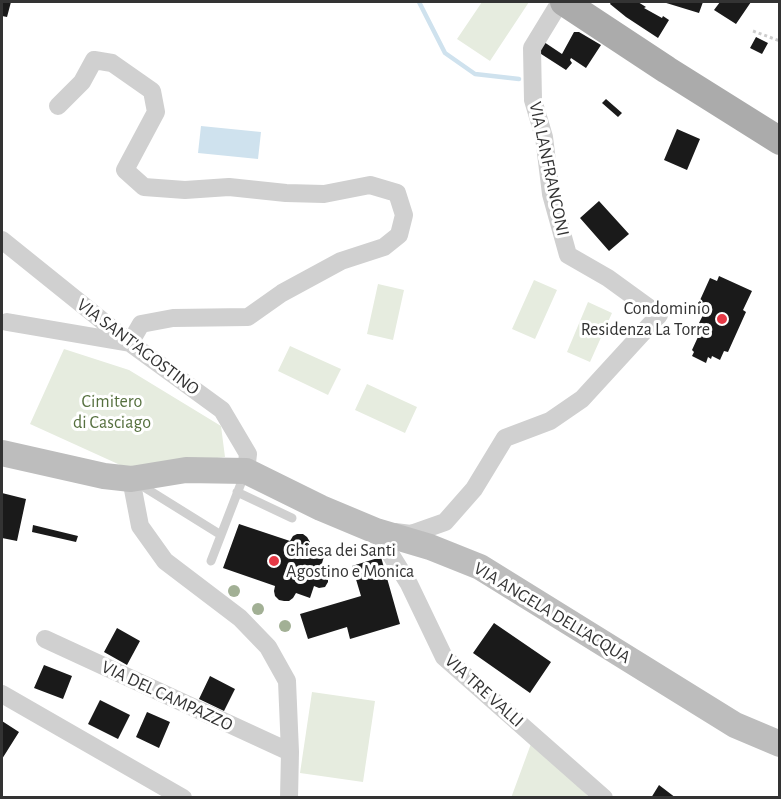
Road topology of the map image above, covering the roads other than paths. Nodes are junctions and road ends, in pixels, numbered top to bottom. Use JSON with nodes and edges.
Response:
{"nodes":[{"id":1,"x":562,"y":2,"type":"edge"},
{"id":2,"x":585,"y":11,"type":"edge"},
{"id":3,"x":58,"y":106,"type":"dead end"},
{"id":4,"x":780,"y":141,"type":"edge"},
{"id":5,"x":2,"y":240,"type":"edge"},
{"id":6,"x":8,"y":322,"type":"dead end"},
{"id":7,"x":130,"y":343,"type":"junction"},
{"id":8,"x":2,"y":453,"type":"edge"},
{"id":9,"x":131,"y":479,"type":"junction"},
{"id":10,"x":242,"y":482,"type":"junction"},
{"id":11,"x":292,"y":518,"type":"dead end"},
{"id":12,"x":376,"y":531,"type":"junction"},
{"id":13,"x":221,"y":535,"type":"junction"},
{"id":14,"x":211,"y":561,"type":"dead end"},
{"id":15,"x":45,"y":639,"type":"dead end"},
{"id":16,"x":2,"y":694,"type":"edge"},
{"id":17,"x":780,"y":744,"type":"edge"},
{"id":18,"x":290,"y":752,"type":"junction"},
{"id":19,"x":183,"y":798,"type":"edge"},
{"id":20,"x":289,"y":798,"type":"edge"},
{"id":21,"x":604,"y":798,"type":"edge"}],
"edges":[{"from":1,"to":2,"type":"main road"},
{"from":1,"to":12,"type":"street","name":"VIA LANFRANCONI"},
{"from":2,"to":4,"type":"main road"},
{"from":3,"to":7,"type":"street"},
{"from":5,"to":7,"type":"street","name":"VIA SANT'AGOSTINO"},
{"from":6,"to":7,"type":"street"},
{"from":7,"to":10,"type":"street","name":"VIA SANT'AGOSTINO"},
{"from":8,"to":9,"type":"street","name":"VIA ANGELA DELL'ACQUA"},
{"from":9,"to":10,"type":"street","name":"VIA ANGELA DELL'ACQUA"},
{"from":9,"to":13,"type":"lane"},
{"from":9,"to":18,"type":"street"},
{"from":10,"to":11,"type":"lane"},
{"from":10,"to":12,"type":"street","name":"VIA ANGELA DELL'ACQUA"},
{"from":10,"to":13,"type":"lane"},
{"from":12,"to":17,"type":"street","name":"VIA ANGELA DELL'ACQUA"},
{"from":12,"to":21,"type":"street","name":"VIA TRE VALLI"},
{"from":13,"to":14,"type":"lane"},
{"from":15,"to":18,"type":"street","name":"VIA DEL CAMPAZZO"},
{"from":16,"to":19,"type":"street"},
{"from":18,"to":20,"type":"street"}]}
